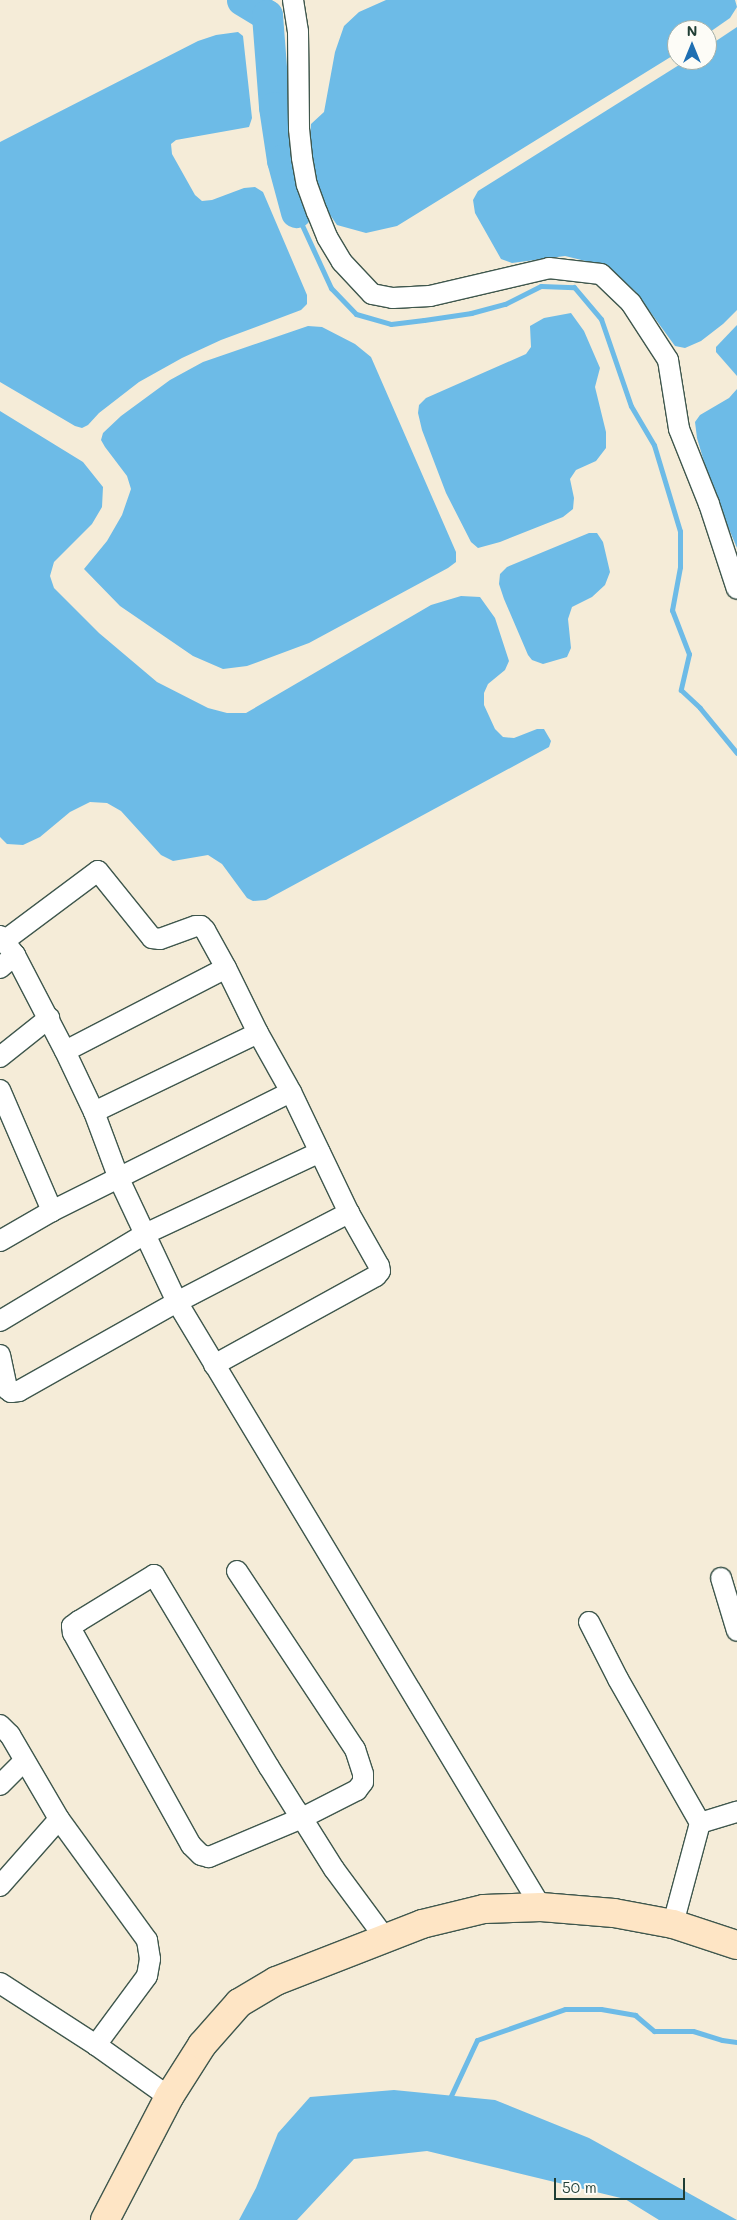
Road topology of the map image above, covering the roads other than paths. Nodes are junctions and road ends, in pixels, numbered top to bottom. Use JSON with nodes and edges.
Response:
{"nodes":[{"id":1,"x":292,"y":0,"type":"edge"},
{"id":2,"x":737,"y":589,"type":"edge"},
{"id":3,"x":5,"y":950,"type":"edge"},
{"id":4,"x":226,"y":968,"type":"junction"},
{"id":5,"x":49,"y":1018,"type":"junction"},
{"id":6,"x":258,"y":1033,"type":"junction"},
{"id":7,"x":65,"y":1051,"type":"junction"},
{"id":8,"x":0,"y":1057,"type":"edge"},
{"id":9,"x":0,"y":1090,"type":"edge"},
{"id":10,"x":291,"y":1092,"type":"junction"},
{"id":11,"x":94,"y":1112,"type":"junction"},
{"id":12,"x":320,"y":1152,"type":"junction"},
{"id":13,"x":119,"y":1179,"type":"junction"},
{"id":14,"x":52,"y":1211,"type":"junction"},
{"id":15,"x":349,"y":1213,"type":"junction"},
{"id":16,"x":145,"y":1234,"type":"junction"},
{"id":17,"x":0,"y":1241,"type":"edge"},
{"id":18,"x":177,"y":1302,"type":"junction"},
{"id":19,"x":0,"y":1321,"type":"edge"},
{"id":20,"x":0,"y":1355,"type":"edge"},
{"id":21,"x":214,"y":1365,"type":"junction"},
{"id":22,"x":237,"y":1570,"type":"dead end"},
{"id":23,"x":721,"y":1578,"type":"dead end"},
{"id":24,"x":589,"y":1622,"type":"dead end"},
{"id":25,"x":737,"y":1631,"type":"edge"},
{"id":26,"x":0,"y":1726,"type":"edge"},
{"id":27,"x":24,"y":1762,"type":"junction"},
{"id":28,"x":0,"y":1785,"type":"edge"},
{"id":29,"x":737,"y":1812,"type":"edge"},
{"id":30,"x":302,"y":1818,"type":"junction"},
{"id":31,"x":59,"y":1819,"type":"junction"},
{"id":32,"x":700,"y":1823,"type":"junction"},
{"id":33,"x":0,"y":1886,"type":"edge"},
{"id":34,"x":541,"y":1908,"type":"junction"},
{"id":35,"x":673,"y":1924,"type":"junction"},
{"id":36,"x":385,"y":1938,"type":"junction"},
{"id":37,"x":737,"y":1945,"type":"edge"},
{"id":38,"x":0,"y":1983,"type":"edge"},
{"id":39,"x":96,"y":2044,"type":"junction"},
{"id":40,"x":169,"y":2097,"type":"junction"},
{"id":41,"x":105,"y":2220,"type":"edge"}],
"edges":[{"from":1,"to":2,"type":"street"},
{"from":3,"to":4,"type":"street"},
{"from":3,"to":5,"type":"street"},
{"from":4,"to":6,"type":"street"},
{"from":4,"to":7,"type":"street"},
{"from":5,"to":7,"type":"street"},
{"from":5,"to":8,"type":"street"},
{"from":6,"to":10,"type":"street"},
{"from":6,"to":11,"type":"street"},
{"from":7,"to":11,"type":"street"},
{"from":9,"to":14,"type":"street"},
{"from":10,"to":12,"type":"street"},
{"from":10,"to":13,"type":"street"},
{"from":11,"to":13,"type":"street"},
{"from":12,"to":15,"type":"street"},
{"from":12,"to":16,"type":"street"},
{"from":13,"to":14,"type":"street"},
{"from":13,"to":16,"type":"street"},
{"from":14,"to":17,"type":"street"},
{"from":15,"to":18,"type":"street"},
{"from":15,"to":21,"type":"street"},
{"from":16,"to":18,"type":"street"},
{"from":16,"to":19,"type":"street"},
{"from":18,"to":20,"type":"street"},
{"from":18,"to":21,"type":"street"},
{"from":21,"to":34,"type":"street"},
{"from":22,"to":30,"type":"street"},
{"from":23,"to":25,"type":"street"},
{"from":24,"to":32,"type":"street"},
{"from":26,"to":27,"type":"street"},
{"from":27,"to":28,"type":"street"},
{"from":27,"to":31,"type":"street"},
{"from":29,"to":32,"type":"street"},
{"from":30,"to":30,"type":"street"},
{"from":30,"to":36,"type":"street"},
{"from":31,"to":33,"type":"street"},
{"from":31,"to":39,"type":"street"},
{"from":32,"to":35,"type":"street"},
{"from":34,"to":35,"type":"main road"},
{"from":34,"to":36,"type":"main road"},
{"from":35,"to":37,"type":"main road"},
{"from":36,"to":40,"type":"main road"},
{"from":38,"to":39,"type":"street"},
{"from":39,"to":40,"type":"street"},
{"from":40,"to":41,"type":"main road"}]}
